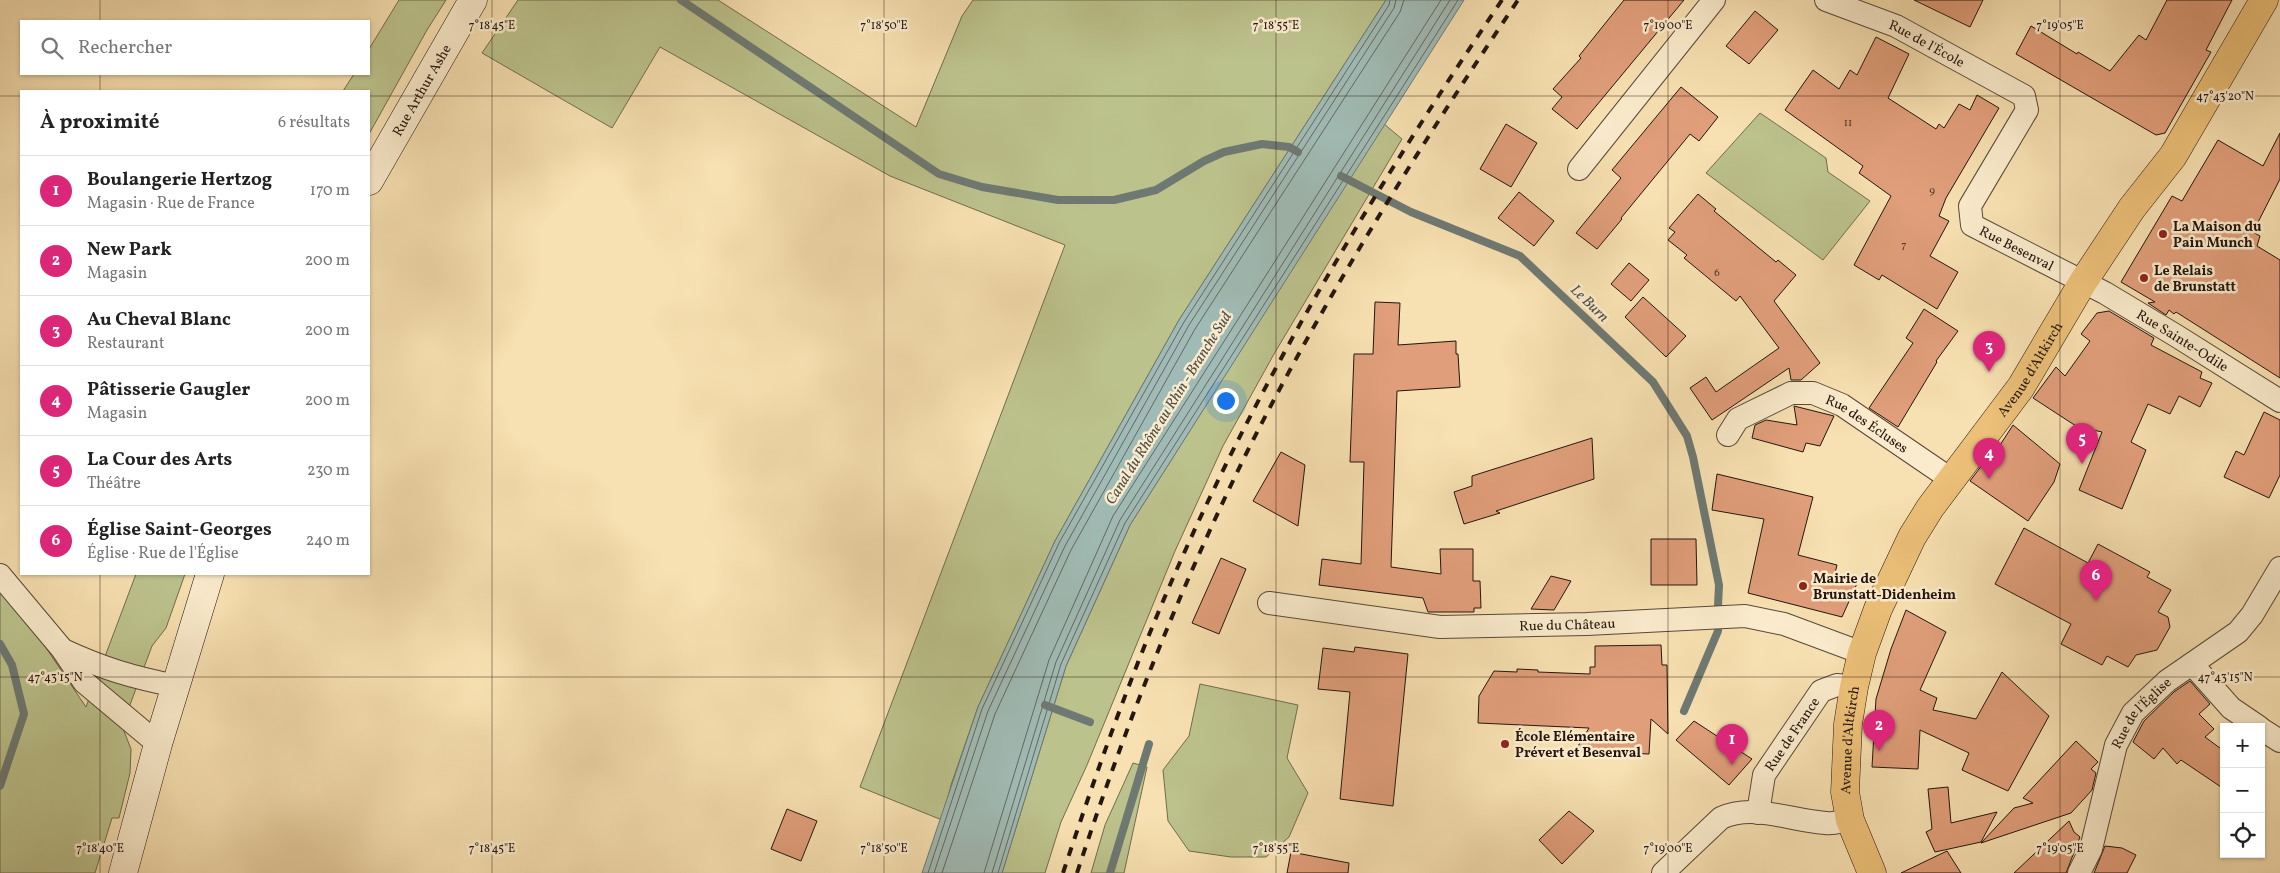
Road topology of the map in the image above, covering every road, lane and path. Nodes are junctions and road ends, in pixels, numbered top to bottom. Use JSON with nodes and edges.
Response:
{"nodes":[{"id":1,"x":473,"y":0,"type":"edge"},
{"id":2,"x":1714,"y":0,"type":"edge"},
{"id":3,"x":1826,"y":0,"type":"edge"},
{"id":4,"x":2264,"y":0,"type":"edge"},
{"id":5,"x":2024,"y":96,"type":"joint"},
{"id":6,"x":1578,"y":169,"type":"dead end"},
{"id":7,"x":370,"y":179,"type":"edge"},
{"id":8,"x":2083,"y":282,"type":"junction"},
{"id":9,"x":2280,"y":401,"type":"edge"},
{"id":10,"x":1728,"y":435,"type":"dead end"},
{"id":11,"x":1952,"y":480,"type":"junction"},
{"id":12,"x":2280,"y":568,"type":"edge"},
{"id":13,"x":0,"y":575,"type":"edge"},
{"id":14,"x":210,"y":575,"type":"edge"},
{"id":15,"x":1269,"y":603,"type":"dead end"},
{"id":16,"x":62,"y":649,"type":"junction"},
{"id":17,"x":1862,"y":653,"type":"junction"},
{"id":18,"x":2192,"y":664,"type":"junction"},
{"id":19,"x":176,"y":686,"type":"junction"},
{"id":20,"x":1854,"y":687,"type":"junction"},
{"id":21,"x":2252,"y":723,"type":"edge"},
{"id":22,"x":2265,"y":731,"type":"edge"},
{"id":23,"x":2280,"y":741,"type":"edge"},
{"id":24,"x":158,"y":744,"type":"junction"},
{"id":25,"x":1758,"y":813,"type":"junction"},
{"id":26,"x":1850,"y":820,"type":"junction"},
{"id":27,"x":123,"y":873,"type":"edge"},
{"id":28,"x":1663,"y":873,"type":"edge"},
{"id":29,"x":1872,"y":873,"type":"edge"},
{"id":30,"x":2079,"y":873,"type":"edge"}],
"edges":[{"from":1,"to":7,"type":"main road","name":"Rue Arthur Ashe"},
{"from":2,"to":6,"type":"street"},
{"from":3,"to":5,"type":"street","name":"Rue de l'École"},
{"from":4,"to":8,"type":"main road","name":"Avenue d'Altkirch"},
{"from":5,"to":8,"type":"street","name":"Rue Besenval"},
{"from":8,"to":9,"type":"street","name":"Rue Sainte-Odile"},
{"from":8,"to":11,"type":"main road","name":"Avenue d'Altkirch"},
{"from":10,"to":11,"type":"street","name":"Rue des Écluses"},
{"from":11,"to":17,"type":"main road","name":"Avenue d'Altkirch"},
{"from":12,"to":18,"type":"street","name":"Rue de l'Église"},
{"from":13,"to":16,"type":"street"},
{"from":14,"to":19,"type":"main road"},
{"from":15,"to":17,"type":"street","name":"Rue du Château"},
{"from":16,"to":19,"type":"street"},
{"from":16,"to":24,"type":"street"},
{"from":17,"to":20,"type":"main road","name":"Avenue d'Altkirch"},
{"from":18,"to":21,"type":"street"},
{"from":18,"to":30,"type":"street","name":"Rue de l'Église"},
{"from":19,"to":24,"type":"main road"},
{"from":20,"to":25,"type":"street","name":"Rue de France"},
{"from":20,"to":26,"type":"main road","name":"Avenue d'Altkirch"},
{"from":22,"to":23,"type":"street"},
{"from":24,"to":27,"type":"main road"},
{"from":25,"to":26,"type":"street"},
{"from":25,"to":28,"type":"street"},
{"from":26,"to":29,"type":"main road","name":"Avenue d'Altkirch"}]}
